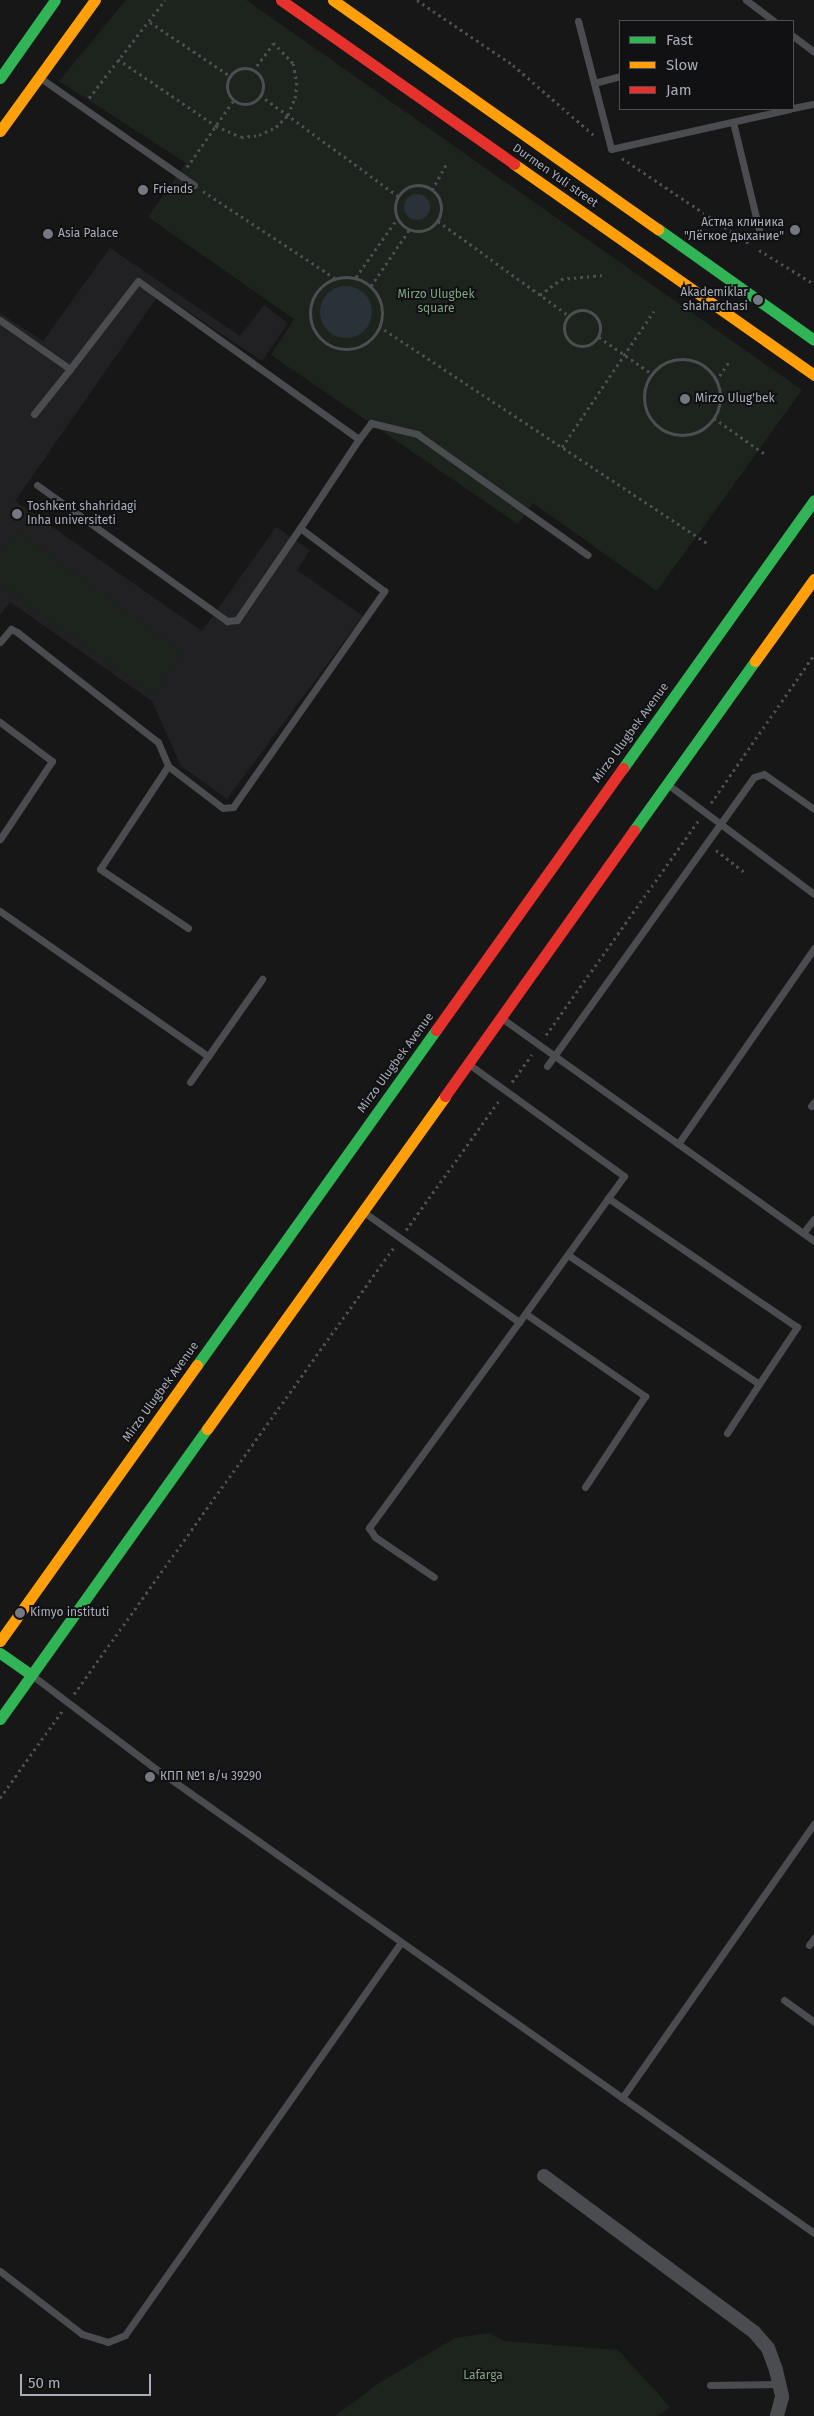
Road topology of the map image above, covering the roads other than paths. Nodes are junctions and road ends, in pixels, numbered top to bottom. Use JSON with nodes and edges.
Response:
{"nodes":[{"id":1,"x":55,"y":0,"type":"edge"},
{"id":2,"x":95,"y":0,"type":"edge"},
{"id":3,"x":281,"y":0,"type":"edge"},
{"id":4,"x":334,"y":0,"type":"edge"},
{"id":5,"x":746,"y":0,"type":"edge"},
{"id":6,"x":349,"y":4,"type":"edge"},
{"id":7,"x":773,"y":20,"type":"edge"},
{"id":8,"x":578,"y":21,"type":"dead end"},
{"id":9,"x":794,"y":37,"type":"edge"},
{"id":10,"x":814,"y":52,"type":"edge"},
{"id":11,"x":619,"y":76,"type":"edge"},
{"id":12,"x":39,"y":77,"type":"junction"},
{"id":13,"x":0,"y":78,"type":"edge"},
{"id":14,"x":594,"y":83,"type":"junction"},
{"id":15,"x":812,"y":104,"type":"dead end"},
{"id":16,"x":794,"y":107,"type":"edge"},
{"id":17,"x":783,"y":110,"type":"edge"},
{"id":18,"x":733,"y":122,"type":"junction"},
{"id":19,"x":0,"y":131,"type":"edge"},
{"id":20,"x":194,"y":185,"type":"road end"},
{"id":21,"x":761,"y":238,"type":"dead end"},
{"id":22,"x":0,"y":320,"type":"edge"},
{"id":23,"x":814,"y":340,"type":"edge"},
{"id":24,"x":70,"y":369,"type":"junction"},
{"id":25,"x":814,"y":375,"type":"edge"},
{"id":26,"x":34,"y":414,"type":"dead end"},
{"id":27,"x":358,"y":439,"type":"junction"},
{"id":28,"x":37,"y":484,"type":"dead end"},
{"id":29,"x":814,"y":500,"type":"edge"},
{"id":30,"x":300,"y":528,"type":"junction"},
{"id":31,"x":588,"y":555,"type":"dead end"},
{"id":32,"x":814,"y":580,"type":"edge"},
{"id":33,"x":0,"y":642,"type":"edge"},
{"id":34,"x":0,"y":722,"type":"edge"},
{"id":35,"x":168,"y":766,"type":"junction"},
{"id":36,"x":668,"y":784,"type":"junction"},
{"id":37,"x":814,"y":809,"type":"edge"},
{"id":38,"x":721,"y":824,"type":"junction"},
{"id":39,"x":0,"y":839,"type":"edge"},
{"id":40,"x":814,"y":894,"type":"edge"},
{"id":41,"x":0,"y":911,"type":"edge"},
{"id":42,"x":188,"y":928,"type":"dead end"},
{"id":43,"x":814,"y":948,"type":"edge"},
{"id":44,"x":262,"y":979,"type":"dead end"},
{"id":45,"x":501,"y":1018,"type":"junction"},
{"id":46,"x":208,"y":1056,"type":"junction"},
{"id":47,"x":468,"y":1064,"type":"junction"},
{"id":48,"x":547,"y":1066,"type":"dead end"},
{"id":49,"x":190,"y":1082,"type":"dead end"},
{"id":50,"x":678,"y":1144,"type":"junction"},
{"id":51,"x":608,"y":1198,"type":"junction"},
{"id":52,"x":363,"y":1212,"type":"junction"},
{"id":53,"x":814,"y":1219,"type":"edge"},
{"id":54,"x":803,"y":1233,"type":"junction"},
{"id":55,"x":814,"y":1241,"type":"edge"},
{"id":56,"x":568,"y":1255,"type":"junction"},
{"id":57,"x":526,"y":1314,"type":"junction"},
{"id":58,"x":519,"y":1322,"type":"junction"},
{"id":59,"x":759,"y":1384,"type":"junction"},
{"id":60,"x":727,"y":1433,"type":"dead end"},
{"id":61,"x":584,"y":1487,"type":"dead end"},
{"id":62,"x":434,"y":1577,"type":"dead end"},
{"id":63,"x":0,"y":1641,"type":"edge"},
{"id":64,"x":0,"y":1653,"type":"edge"},
{"id":65,"x":31,"y":1675,"type":"junction"},
{"id":66,"x":0,"y":1719,"type":"edge"},
{"id":67,"x":814,"y":1824,"type":"edge"},
{"id":68,"x":401,"y":1942,"type":"junction"},
{"id":69,"x":784,"y":2000,"type":"dead end"},
{"id":70,"x":814,"y":2022,"type":"edge"},
{"id":71,"x":622,"y":2098,"type":"junction"},
{"id":72,"x":544,"y":2176,"type":"dead end"},
{"id":73,"x":814,"y":2233,"type":"edge"},
{"id":74,"x":0,"y":2271,"type":"edge"},
{"id":75,"x":779,"y":2384,"type":"junction"},
{"id":76,"x":710,"y":2386,"type":"dead end"},
{"id":77,"x":777,"y":2416,"type":"edge"}],
"edges":[{"from":1,"to":13,"type":"main road"},
{"from":2,"to":12,"type":"main road"},
{"from":3,"to":25,"type":"main road","name":"Durmen Yuli street"},
{"from":4,"to":6,"type":"main road","name":"Durmen Yuli street"},
{"from":5,"to":7,"type":"lane"},
{"from":6,"to":23,"type":"main road","name":"Durmen Yuli street"},
{"from":8,"to":14,"type":"lane"},
{"from":9,"to":10,"type":"lane"},
{"from":11,"to":14,"type":"lane"},
{"from":12,"to":19,"type":"main road"},
{"from":12,"to":20,"type":"lane"},
{"from":14,"to":18,"type":"lane"},
{"from":15,"to":16,"type":"lane"},
{"from":17,"to":18,"type":"lane"},
{"from":18,"to":21,"type":"lane"},
{"from":22,"to":24,"type":"lane"},
{"from":24,"to":26,"type":"lane"},
{"from":24,"to":27,"type":"lane"},
{"from":27,"to":30,"type":"lane"},
{"from":27,"to":31,"type":"lane"},
{"from":28,"to":30,"type":"lane"},
{"from":29,"to":63,"type":"main road","name":"Mirzo Ulugbek Avenue"},
{"from":30,"to":35,"type":"lane"},
{"from":32,"to":36,"type":"main road"},
{"from":33,"to":35,"type":"lane"},
{"from":34,"to":39,"type":"lane"},
{"from":35,"to":42,"type":"lane"},
{"from":36,"to":38,"type":"lane"},
{"from":36,"to":45,"type":"main road"},
{"from":37,"to":38,"type":"lane"},
{"from":38,"to":40,"type":"lane"},
{"from":38,"to":48,"type":"lane"},
{"from":41,"to":46,"type":"lane"},
{"from":43,"to":50,"type":"lane"},
{"from":44,"to":46,"type":"lane"},
{"from":45,"to":47,"type":"main road"},
{"from":45,"to":50,"type":"lane"},
{"from":46,"to":49,"type":"lane"},
{"from":47,"to":51,"type":"lane"},
{"from":47,"to":52,"type":"main road"},
{"from":50,"to":54,"type":"lane"},
{"from":51,"to":56,"type":"lane"},
{"from":51,"to":59,"type":"lane"},
{"from":52,"to":58,"type":"lane"},
{"from":52,"to":65,"type":"main road"},
{"from":53,"to":54,"type":"lane"},
{"from":54,"to":55,"type":"lane"},
{"from":56,"to":57,"type":"lane"},
{"from":56,"to":59,"type":"lane"},
{"from":57,"to":58,"type":"lane"},
{"from":57,"to":61,"type":"lane"},
{"from":58,"to":62,"type":"lane"},
{"from":59,"to":60,"type":"lane"},
{"from":64,"to":65,"type":"main road"},
{"from":65,"to":66,"type":"main road"},
{"from":65,"to":68,"type":"lane"},
{"from":67,"to":71,"type":"lane"},
{"from":68,"to":71,"type":"lane"},
{"from":68,"to":74,"type":"lane"},
{"from":69,"to":70,"type":"lane"},
{"from":71,"to":73,"type":"lane"},
{"from":72,"to":75,"type":"street"},
{"from":75,"to":76,"type":"lane"},
{"from":75,"to":77,"type":"street"}]}
